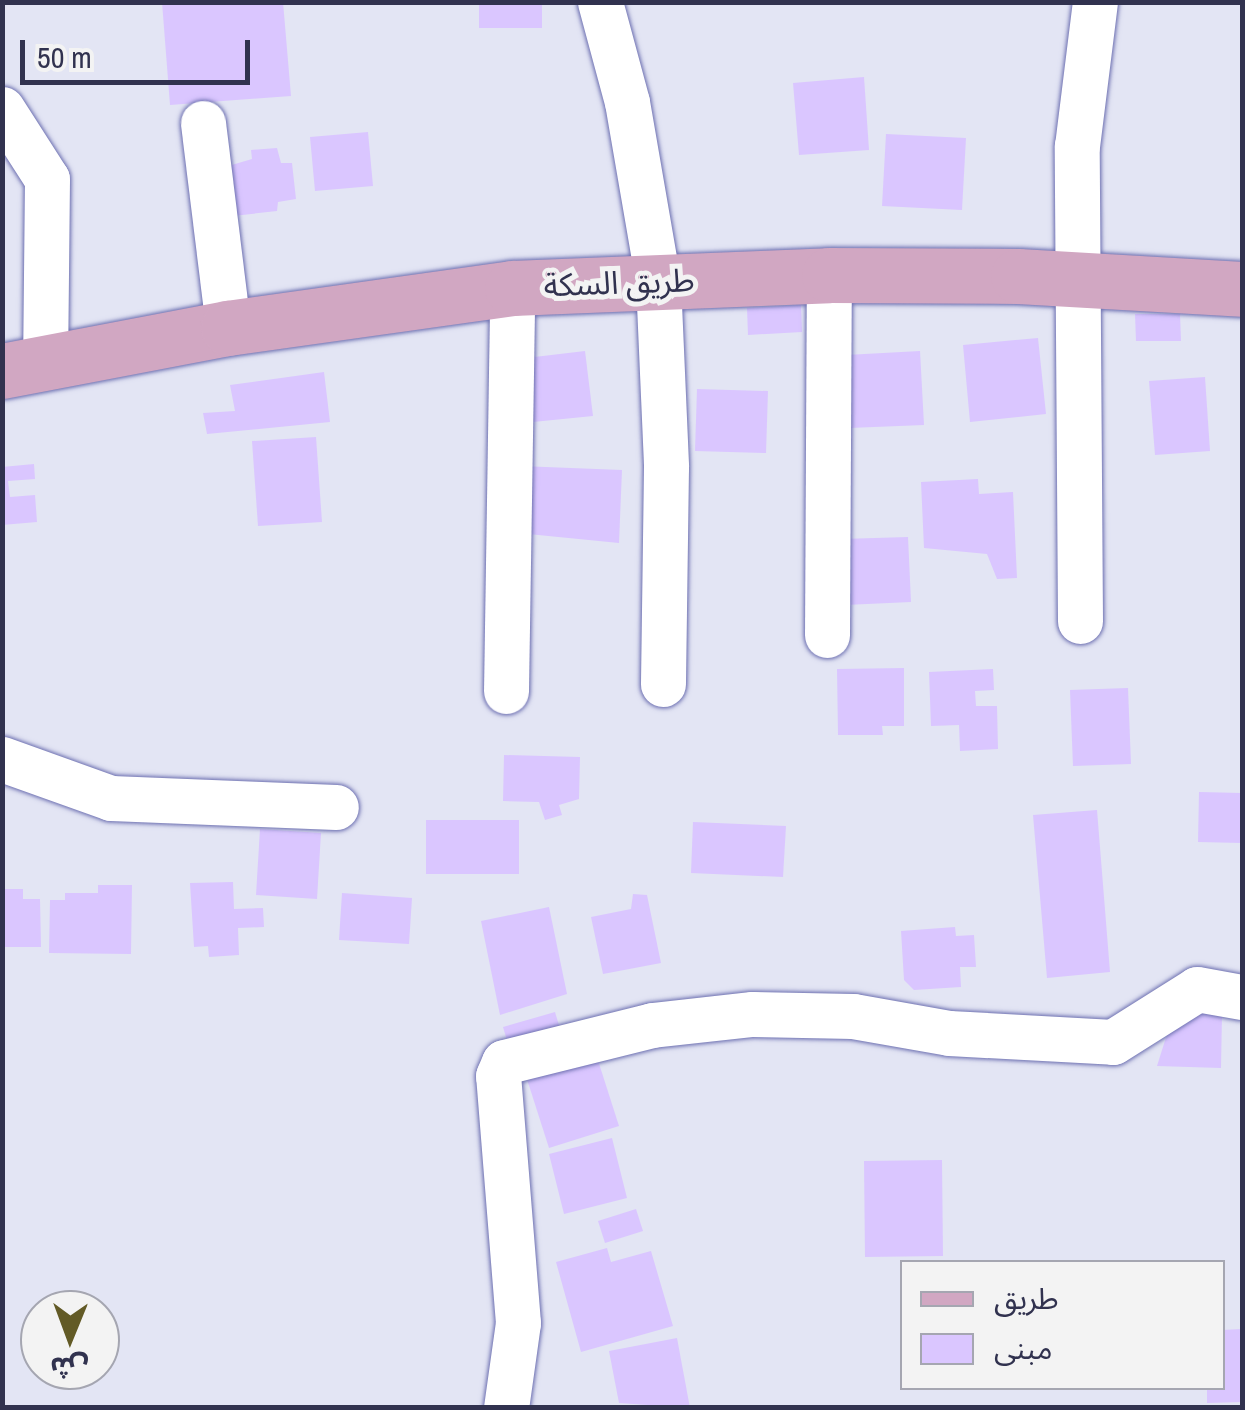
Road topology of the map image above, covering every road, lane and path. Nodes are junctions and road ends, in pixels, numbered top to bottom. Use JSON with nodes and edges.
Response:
{"nodes":[{"id":1,"x":600,"y":2,"type":"edge"},
{"id":2,"x":1095,"y":2,"type":"edge"},
{"id":3,"x":2,"y":109,"type":"edge"},
{"id":4,"x":203,"y":123,"type":"dead end"},
{"id":5,"x":829,"y":275,"type":"junction"},
{"id":6,"x":1075,"y":279,"type":"junction"},
{"id":7,"x":658,"y":280,"type":"junction"},
{"id":8,"x":512,"y":288,"type":"junction"},
{"id":9,"x":1242,"y":289,"type":"edge"},
{"id":10,"x":228,"y":328,"type":"junction"},
{"id":11,"x":24,"y":367,"type":"edge"},
{"id":12,"x":1080,"y":621,"type":"dead end"},
{"id":13,"x":827,"y":635,"type":"dead end"},
{"id":14,"x":663,"y":684,"type":"dead end"},
{"id":15,"x":506,"y":691,"type":"dead end"},
{"id":16,"x":2,"y":759,"type":"edge"},
{"id":17,"x":336,"y":807,"type":"dead end"},
{"id":18,"x":1242,"y":997,"type":"edge"},
{"id":19,"x":506,"y":1408,"type":"edge"}],
"edges":[{"from":1,"to":7,"type":"street"},
{"from":2,"to":6,"type":"street"},
{"from":3,"to":11,"type":"street"},
{"from":4,"to":10,"type":"street"},
{"from":5,"to":6,"type":"main road","name":"طريق السكة"},
{"from":5,"to":7,"type":"main road","name":"طريق السكة"},
{"from":5,"to":13,"type":"street"},
{"from":6,"to":9,"type":"main road","name":"طريق السكة"},
{"from":6,"to":12,"type":"street"},
{"from":7,"to":8,"type":"main road","name":"طريق السكة"},
{"from":7,"to":14,"type":"street"},
{"from":8,"to":10,"type":"main road","name":"طريق السكة"},
{"from":8,"to":15,"type":"street"},
{"from":10,"to":11,"type":"main road","name":"طريق السكة"},
{"from":16,"to":17,"type":"street"},
{"from":18,"to":19,"type":"street"}]}
